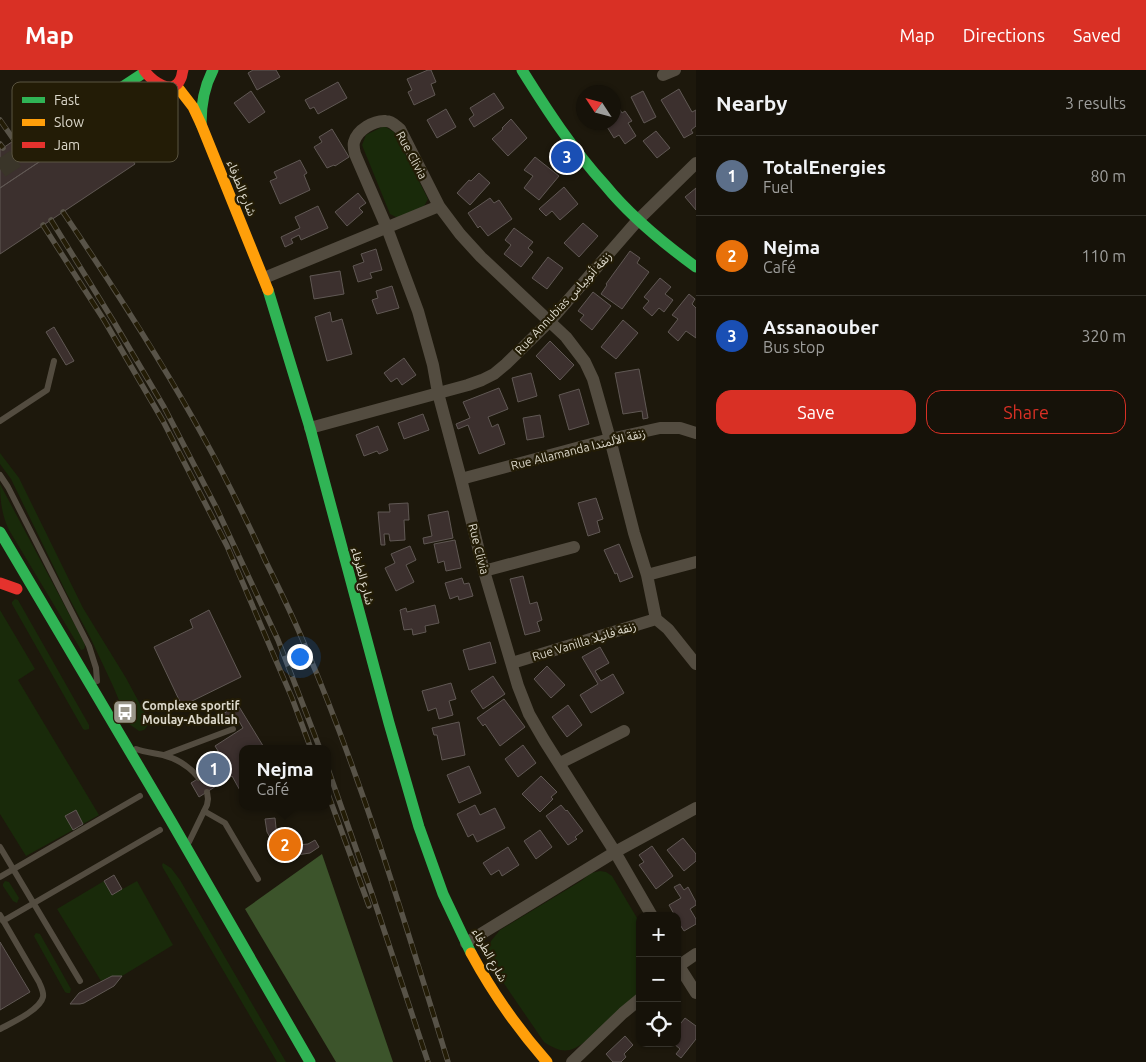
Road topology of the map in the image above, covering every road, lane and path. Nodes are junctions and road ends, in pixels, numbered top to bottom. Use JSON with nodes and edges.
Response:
{"nodes":[{"id":1,"x":183,"y":70,"type":"edge"},
{"id":2,"x":213,"y":70,"type":"edge"},
{"id":3,"x":522,"y":70,"type":"edge"},
{"id":4,"x":675,"y":70,"type":"edge"},
{"id":5,"x":144,"y":71,"type":"edge"},
{"id":6,"x":663,"y":75,"type":"dead end"},
{"id":7,"x":116,"y":78,"type":"dead end"},
{"id":8,"x":115,"y":82,"type":"edge"},
{"id":9,"x":128,"y":82,"type":"edge"},
{"id":10,"x":154,"y":82,"type":"edge"},
{"id":11,"x":178,"y":82,"type":"edge"},
{"id":12,"x":178,"y":87,"type":"edge"},
{"id":13,"x":202,"y":124,"type":"junction"},
{"id":14,"x":696,"y":163,"type":"edge"},
{"id":15,"x":439,"y":206,"type":"junction"},
{"id":16,"x":638,"y":220,"type":"junction"},
{"id":17,"x":387,"y":228,"type":"junction"},
{"id":18,"x":696,"y":267,"type":"edge"},
{"id":19,"x":264,"y":278,"type":"junction"},
{"id":20,"x":550,"y":322,"type":"junction"},
{"id":21,"x":54,"y":361,"type":"dead end"},
{"id":22,"x":438,"y":393,"type":"junction"},
{"id":23,"x":0,"y":421,"type":"edge"},
{"id":24,"x":310,"y":428,"type":"junction"},
{"id":25,"x":696,"y":433,"type":"edge"},
{"id":26,"x":610,"y":439,"type":"junction"},
{"id":27,"x":0,"y":475,"type":"edge"},
{"id":28,"x":461,"y":479,"type":"junction"},
{"id":29,"x":0,"y":532,"type":"edge"},
{"id":30,"x":574,"y":548,"type":"dead end"},
{"id":31,"x":696,"y":562,"type":"edge"},
{"id":32,"x":484,"y":571,"type":"junction"},
{"id":33,"x":8,"y":574,"type":"dead end"},
{"id":34,"x":647,"y":575,"type":"junction"},
{"id":35,"x":0,"y":583,"type":"edge"},
{"id":36,"x":656,"y":619,"type":"junction"},
{"id":37,"x":512,"y":662,"type":"junction"},
{"id":38,"x":696,"y":664,"type":"edge"},
{"id":39,"x":96,"y":694,"type":"junction"},
{"id":40,"x":232,"y":729,"type":"dead end"},
{"id":41,"x":624,"y":731,"type":"dead end"},
{"id":42,"x":126,"y":746,"type":"junction"},
{"id":43,"x":164,"y":755,"type":"junction"},
{"id":44,"x":560,"y":763,"type":"junction"},
{"id":45,"x":199,"y":778,"type":"dead end"},
{"id":46,"x":137,"y":791,"type":"joint"},
{"id":47,"x":207,"y":792,"type":"dead end"},
{"id":48,"x":147,"y":808,"type":"dead end"},
{"id":49,"x":696,"y":808,"type":"edge"},
{"id":50,"x":204,"y":811,"type":"junction"},
{"id":51,"x":160,"y":830,"type":"dead end"},
{"id":52,"x":0,"y":847,"type":"edge"},
{"id":53,"x":186,"y":848,"type":"junction"},
{"id":54,"x":615,"y":852,"type":"junction"},
{"id":55,"x":13,"y":870,"type":"junction"},
{"id":56,"x":0,"y":877,"type":"edge"},
{"id":57,"x":258,"y":879,"type":"dead end"},
{"id":58,"x":34,"y":903,"type":"junction"},
{"id":59,"x":650,"y":912,"type":"edge"},
{"id":60,"x":2,"y":918,"type":"edge"},
{"id":61,"x":466,"y":943,"type":"junction"},
{"id":62,"x":696,"y":954,"type":"edge"},
{"id":63,"x":681,"y":963,"type":"edge"},
{"id":64,"x":681,"y":970,"type":"edge"},
{"id":65,"x":80,"y":981,"type":"dead end"},
{"id":66,"x":696,"y":993,"type":"edge"},
{"id":67,"x":636,"y":1002,"type":"edge"},
{"id":68,"x":0,"y":1029,"type":"edge"},
{"id":69,"x":310,"y":1062,"type":"edge"},
{"id":70,"x":547,"y":1062,"type":"edge"},
{"id":71,"x":572,"y":1062,"type":"edge"}],
"edges":[{"from":1,"to":11,"type":"main road"},
{"from":2,"to":13,"type":"main road"},
{"from":3,"to":16,"type":"main road"},
{"from":4,"to":6,"type":"street"},
{"from":5,"to":9,"type":"main road"},
{"from":5,"to":10,"type":"main road"},
{"from":7,"to":8,"type":"main road"},
{"from":12,"to":13,"type":"main road","name":"شارع الطرفاء"},
{"from":13,"to":19,"type":"main road","name":"شارع الطرفاء"},
{"from":14,"to":16,"type":"street","name":"Rue Annubias زنقة أنوبياس"},
{"from":15,"to":17,"type":"street"},
{"from":15,"to":17,"type":"street","name":"Rue Clivia"},
{"from":15,"to":20,"type":"street","name":"Rue Clivia"},
{"from":16,"to":18,"type":"main road"},
{"from":16,"to":20,"type":"street","name":"Rue Annubias زنقة أنوبياس"},
{"from":17,"to":19,"type":"street"},
{"from":17,"to":22,"type":"street","name":"Rue Clivia"},
{"from":19,"to":24,"type":"main road","name":"شارع الطرفاء"},
{"from":20,"to":22,"type":"street","name":"Rue Annubias زنقة أنوبياس"},
{"from":20,"to":26,"type":"street","name":"Rue Clivia"},
{"from":21,"to":23,"type":"lane"},
{"from":22,"to":24,"type":"street","name":"Rue Annubias زنقة أنوبياس"},
{"from":22,"to":28,"type":"street","name":"Rue Clivia"},
{"from":24,"to":61,"type":"main road","name":"شارع الطرفاء"},
{"from":25,"to":26,"type":"street","name":"Rue Allamanda زنقة الألمندا"},
{"from":26,"to":28,"type":"street","name":"Rue Allamanda زنقة الألمندا"},
{"from":26,"to":34,"type":"street","name":"Rue Clivia"},
{"from":27,"to":39,"type":"lane"},
{"from":28,"to":32,"type":"street","name":"Rue Clivia"},
{"from":29,"to":39,"type":"main road"},
{"from":30,"to":32,"type":"street"},
{"from":31,"to":34,"type":"street"},
{"from":32,"to":37,"type":"street","name":"Rue Clivia"},
{"from":33,"to":35,"type":"main road"},
{"from":34,"to":36,"type":"street","name":"Rue Clivia"},
{"from":36,"to":37,"type":"street","name":"Rue Vanilla زنقة فانيلا"},
{"from":36,"to":38,"type":"street"},
{"from":37,"to":44,"type":"street","name":"Rue Clivia"},
{"from":39,"to":42,"type":"main road"},
{"from":40,"to":43,"type":"lane"},
{"from":41,"to":44,"type":"street"},
{"from":42,"to":43,"type":"lane"},
{"from":42,"to":53,"type":"main road"},
{"from":43,"to":45,"type":"lane"},
{"from":44,"to":54,"type":"street","name":"Rue Clivia"},
{"from":46,"to":48,"type":"main road"},
{"from":46,"to":55,"type":"lane"},
{"from":47,"to":50,"type":"lane"},
{"from":49,"to":54,"type":"street"},
{"from":50,"to":53,"type":"lane"},
{"from":50,"to":57,"type":"lane"},
{"from":51,"to":58,"type":"lane"},
{"from":52,"to":55,"type":"lane"},
{"from":53,"to":69,"type":"main road"},
{"from":54,"to":59,"type":"street","name":"Rue Clivia"},
{"from":54,"to":61,"type":"street"},
{"from":55,"to":56,"type":"lane"},
{"from":55,"to":58,"type":"lane"},
{"from":58,"to":60,"type":"lane"},
{"from":58,"to":65,"type":"lane"},
{"from":60,"to":68,"type":"lane"},
{"from":61,"to":70,"type":"main road","name":"شارع الطرفاء"},
{"from":62,"to":63,"type":"street"},
{"from":64,"to":66,"type":"street"},
{"from":67,"to":71,"type":"street"}]}
